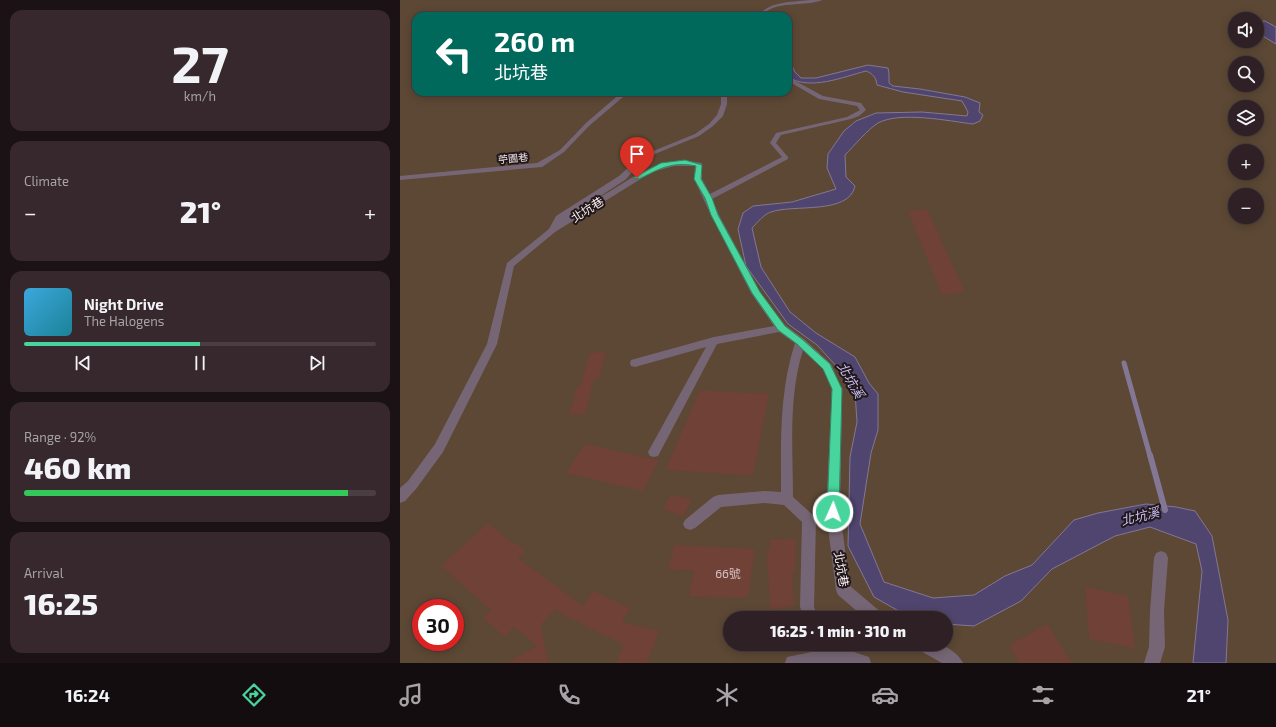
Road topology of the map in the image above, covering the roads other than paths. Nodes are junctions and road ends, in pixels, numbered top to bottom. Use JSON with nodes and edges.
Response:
{"nodes":[{"id":1,"x":820,"y":0,"type":"edge"},
{"id":2,"x":763,"y":12,"type":"edge"},
{"id":3,"x":792,"y":81,"type":"edge"},
{"id":4,"x":621,"y":96,"type":"edge"},
{"id":5,"x":724,"y":96,"type":"edge"},
{"id":6,"x":400,"y":178,"type":"edge"},
{"id":7,"x":708,"y":198,"type":"junction"},
{"id":8,"x":552,"y":230,"type":"junction"},
{"id":9,"x":781,"y":328,"type":"junction"},
{"id":10,"x":714,"y":341,"type":"junction"},
{"id":11,"x":800,"y":342,"type":"junction"},
{"id":12,"x":635,"y":363,"type":"dead end"},
{"id":13,"x":654,"y":452,"type":"dead end"},
{"id":14,"x":400,"y":497,"type":"edge"},
{"id":15,"x":787,"y":500,"type":"junction"},
{"id":16,"x":690,"y":524,"type":"dead end"},
{"id":17,"x":1161,"y":558,"type":"dead end"},
{"id":18,"x":808,"y":611,"type":"edge"},
{"id":19,"x":868,"y":611,"type":"edge"},
{"id":20,"x":823,"y":651,"type":"edge"},
{"id":21,"x":935,"y":651,"type":"edge"},
{"id":22,"x":793,"y":663,"type":"edge"},
{"id":23,"x":864,"y":663,"type":"edge"},
{"id":24,"x":954,"y":663,"type":"edge"},
{"id":25,"x":1152,"y":663,"type":"edge"}],
"edges":[{"from":1,"to":2,"type":"street"},
{"from":3,"to":7,"type":"street"},
{"from":4,"to":6,"type":"street","name":"苧園巷"},
{"from":5,"to":8,"type":"street","name":"北坑巷"},
{"from":7,"to":8,"type":"street","name":"北坑巷"},
{"from":7,"to":9,"type":"street","name":"北坑巷"},
{"from":8,"to":14,"type":"street","name":"北坑巷"},
{"from":9,"to":10,"type":"street"},
{"from":9,"to":11,"type":"street","name":"北坑巷"},
{"from":10,"to":12,"type":"street"},
{"from":10,"to":13,"type":"street"},
{"from":11,"to":15,"type":"street"},
{"from":11,"to":19,"type":"street","name":"北坑巷"},
{"from":15,"to":16,"type":"street"},
{"from":15,"to":18,"type":"street"},
{"from":17,"to":25,"type":"street"},
{"from":20,"to":22,"type":"street"},
{"from":20,"to":23,"type":"street"},
{"from":21,"to":24,"type":"street"}]}
